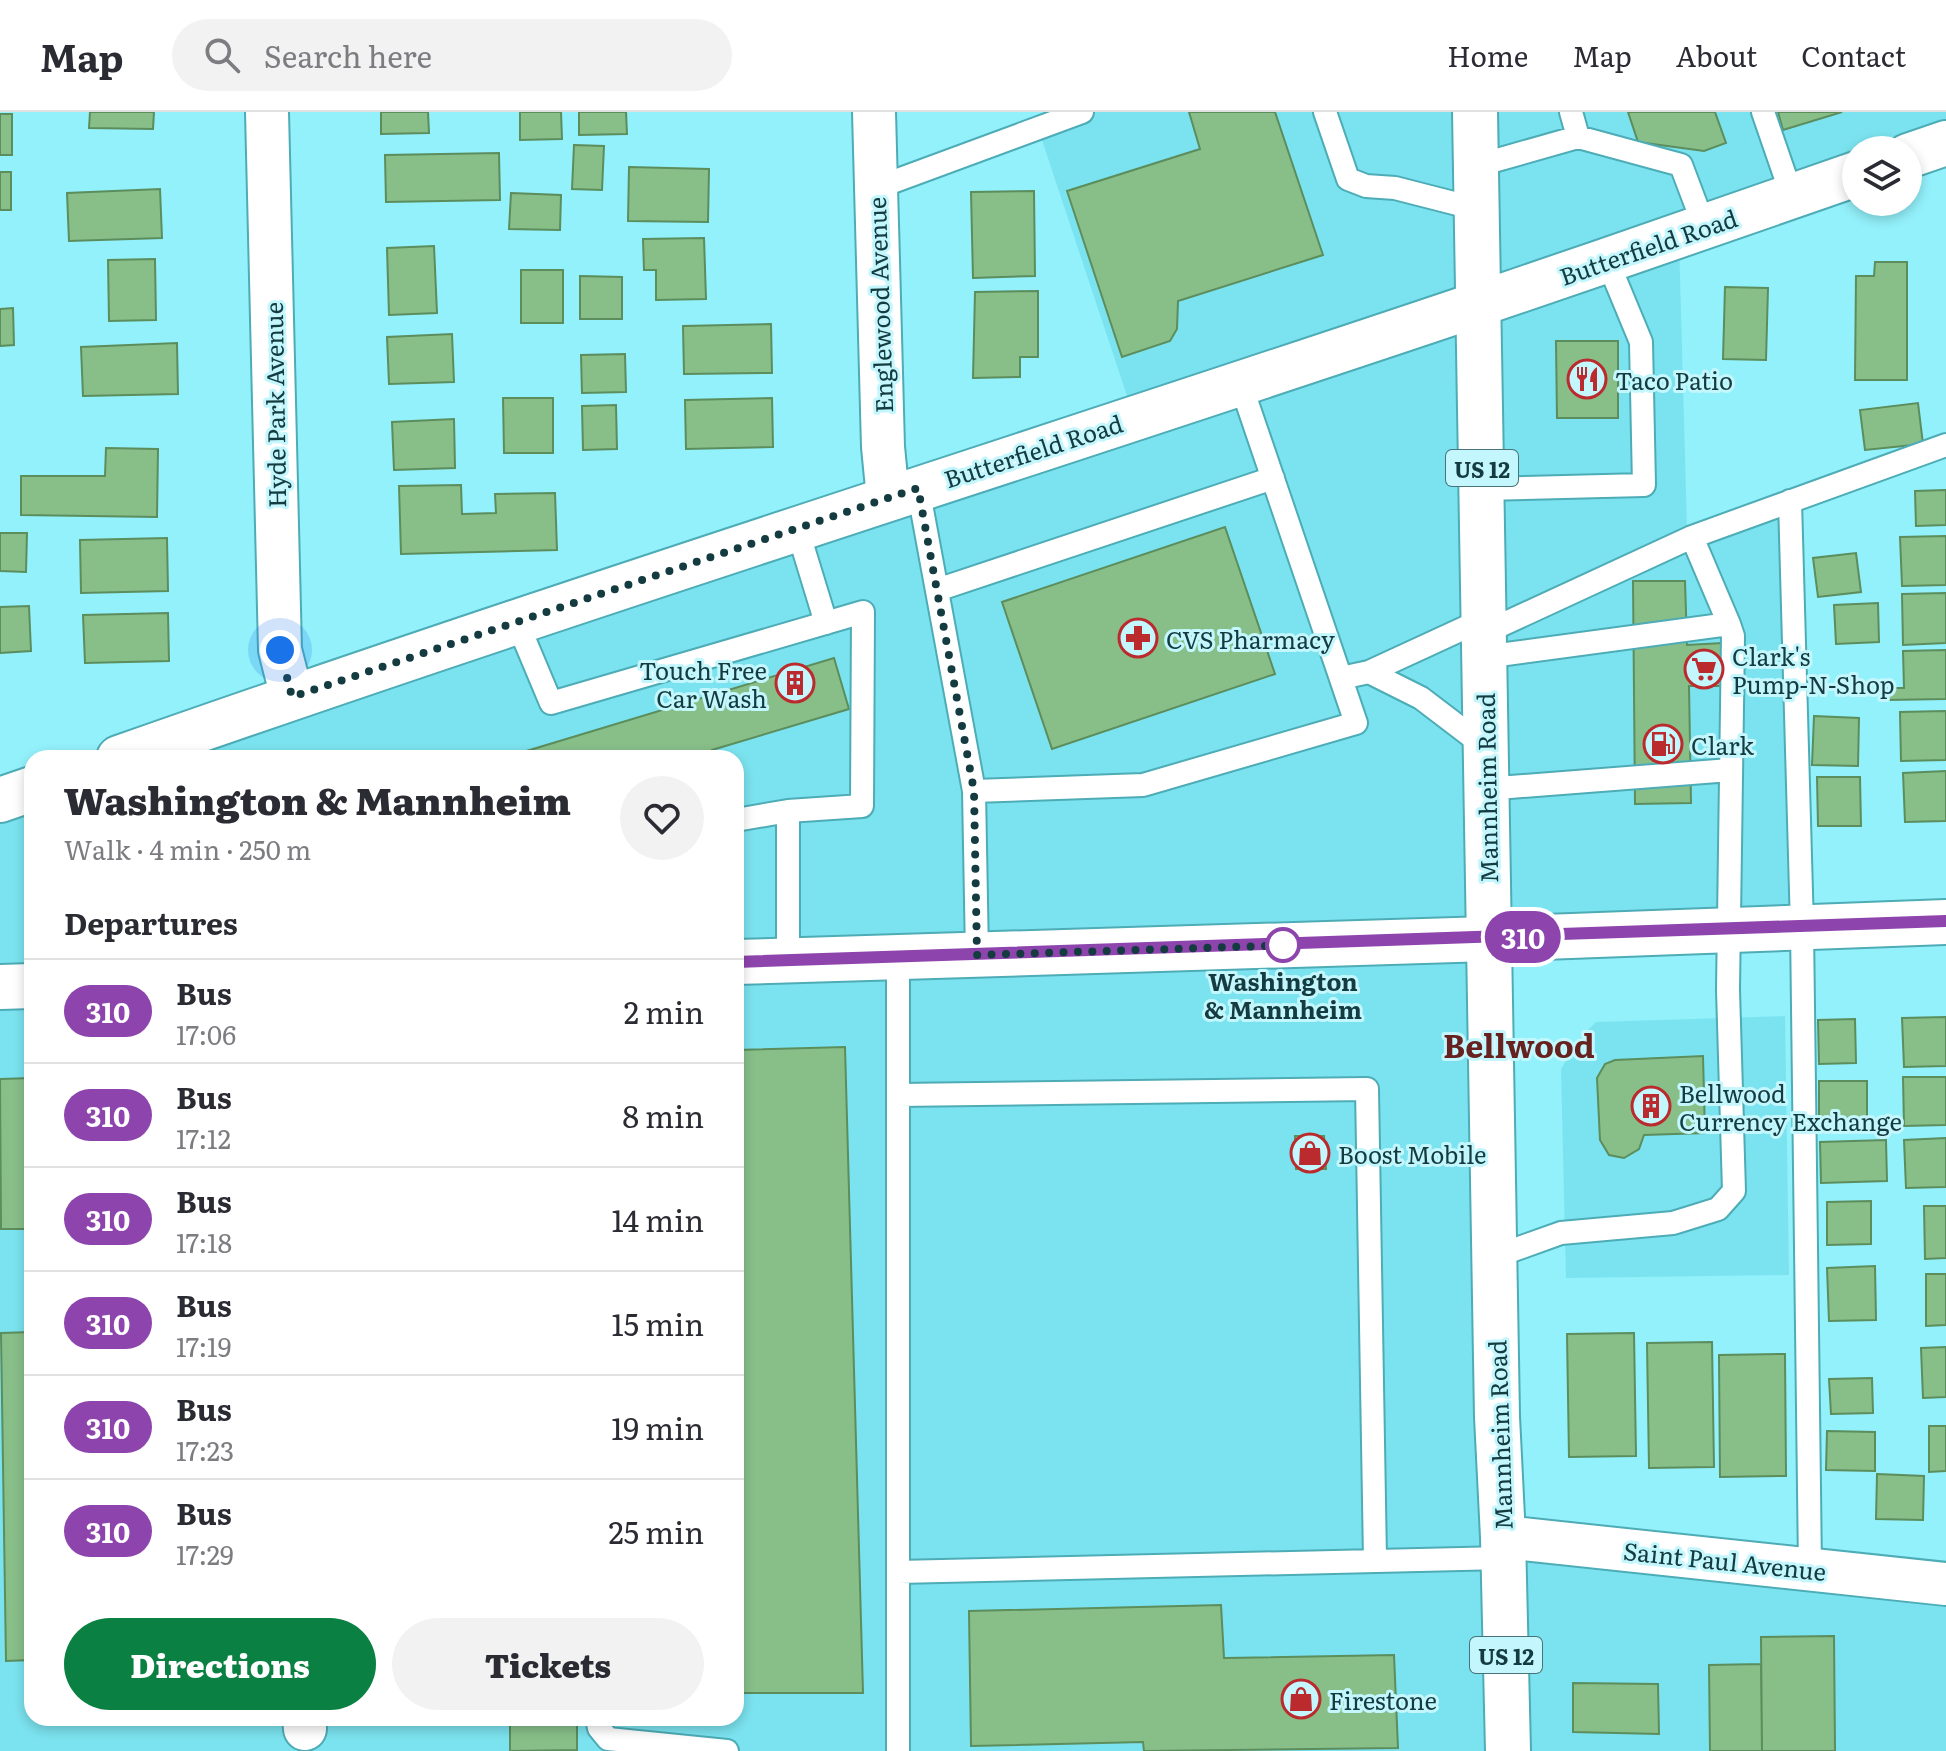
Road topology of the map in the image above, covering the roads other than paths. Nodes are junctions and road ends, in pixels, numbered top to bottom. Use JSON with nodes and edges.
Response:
{"nodes":[{"id":1,"x":267,"y":112,"type":"edge"},
{"id":2,"x":874,"y":112,"type":"edge"},
{"id":3,"x":1082,"y":112,"type":"edge"},
{"id":4,"x":1325,"y":112,"type":"edge"},
{"id":5,"x":1475,"y":112,"type":"edge"},
{"id":6,"x":1571,"y":112,"type":"edge"},
{"id":7,"x":1763,"y":112,"type":"edge"},
{"id":8,"x":1578,"y":137,"type":"junction"},
{"id":9,"x":1946,"y":143,"type":"edge"},
{"id":10,"x":1922,"y":151,"type":"edge"},
{"id":11,"x":1842,"y":179,"type":"edge"},
{"id":12,"x":1477,"y":187,"type":"junction"},
{"id":13,"x":876,"y":188,"type":"junction"},
{"id":14,"x":1792,"y":196,"type":"junction"},
{"id":15,"x":1704,"y":226,"type":"junction"},
{"id":16,"x":1607,"y":260,"type":"junction"},
{"id":17,"x":1479,"y":304,"type":"junction"},
{"id":18,"x":1240,"y":382,"type":"junction"},
{"id":19,"x":1946,"y":445,"type":"edge"},
{"id":20,"x":1273,"y":478,"type":"junction"},
{"id":21,"x":1483,"y":489,"type":"junction"},
{"id":22,"x":903,"y":493,"type":"junction"},
{"id":23,"x":1790,"y":501,"type":"junction"},
{"id":24,"x":797,"y":528,"type":"junction"},
{"id":25,"x":1692,"y":537,"type":"junction"},
{"id":26,"x":937,"y":590,"type":"junction"},
{"id":27,"x":517,"y":622,"type":"junction"},
{"id":28,"x":826,"y":623,"type":"junction"},
{"id":29,"x":1729,"y":624,"type":"junction"},
{"id":30,"x":1484,"y":636,"type":"junction"},
{"id":31,"x":1369,"y":672,"type":"junction"},
{"id":32,"x":1341,"y":678,"type":"junction"},
{"id":33,"x":292,"y":697,"type":"junction"},
{"id":34,"x":1484,"y":746,"type":"junction"},
{"id":35,"x":142,"y":750,"type":"edge"},
{"id":36,"x":1730,"y":770,"type":"junction"},
{"id":37,"x":1485,"y":789,"type":"junction"},
{"id":38,"x":974,"y":791,"type":"junction"},
{"id":39,"x":24,"y":792,"type":"edge"},
{"id":40,"x":0,"y":800,"type":"edge"},
{"id":41,"x":788,"y":811,"type":"junction"},
{"id":42,"x":744,"y":819,"type":"edge"},
{"id":43,"x":1946,"y":922,"type":"edge"},
{"id":44,"x":1802,"y":927,"type":"junction"},
{"id":45,"x":1728,"y":929,"type":"junction"},
{"id":46,"x":1488,"y":939,"type":"junction"},
{"id":47,"x":977,"y":955,"type":"junction"},
{"id":48,"x":898,"y":957,"type":"junction"},
{"id":49,"x":788,"y":961,"type":"junction"},
{"id":50,"x":744,"y":962,"type":"edge"},
{"id":51,"x":24,"y":986,"type":"edge"},
{"id":52,"x":0,"y":987,"type":"edge"},
{"id":53,"x":898,"y":1095,"type":"junction"},
{"id":54,"x":1494,"y":1257,"type":"junction"},
{"id":55,"x":1504,"y":1548,"type":"junction"},
{"id":56,"x":1375,"y":1560,"type":"junction"},
{"id":57,"x":1810,"y":1569,"type":"junction"},
{"id":58,"x":898,"y":1572,"type":"junction"},
{"id":59,"x":1946,"y":1584,"type":"edge"},
{"id":60,"x":599,"y":1726,"type":"edge"},
{"id":61,"x":727,"y":1751,"type":"edge"},
{"id":62,"x":898,"y":1751,"type":"edge"},
{"id":63,"x":1508,"y":1751,"type":"edge"}],
"edges":[{"from":1,"to":33,"type":"street","name":"Hyde Park Avenue"},
{"from":2,"to":13,"type":"street","name":"Englewood Avenue"},
{"from":3,"to":13,"type":"lane"},
{"from":4,"to":12,"type":"lane"},
{"from":5,"to":12,"type":"main road","name":"Mannheim Road","number":"US 12"},
{"from":6,"to":8,"type":"lane"},
{"from":7,"to":14,"type":"lane"},
{"from":8,"to":12,"type":"lane"},
{"from":8,"to":15,"type":"lane"},
{"from":9,"to":10,"type":"main road"},
{"from":11,"to":14,"type":"main road","name":"Butterfield Road"},
{"from":12,"to":17,"type":"main road","name":"Mannheim Road","number":"US 12"},
{"from":13,"to":22,"type":"street","name":"Englewood Avenue"},
{"from":14,"to":15,"type":"main road","name":"Butterfield Road"},
{"from":15,"to":16,"type":"main road","name":"Butterfield Road"},
{"from":16,"to":17,"type":"main road","name":"Butterfield Road"},
{"from":16,"to":21,"type":"lane"},
{"from":17,"to":18,"type":"main road","name":"Butterfield Road"},
{"from":17,"to":21,"type":"main road","name":"Mannheim Road","number":"US 12"},
{"from":18,"to":20,"type":"lane"},
{"from":18,"to":22,"type":"main road","name":"Butterfield Road"},
{"from":19,"to":23,"type":"lane"},
{"from":20,"to":26,"type":"lane"},
{"from":20,"to":32,"type":"lane"},
{"from":21,"to":30,"type":"main road","name":"Mannheim Road","number":"US 12"},
{"from":22,"to":24,"type":"main road","name":"Butterfield Road"},
{"from":22,"to":26,"type":"lane"},
{"from":23,"to":25,"type":"lane"},
{"from":23,"to":44,"type":"lane"},
{"from":24,"to":27,"type":"main road","name":"Butterfield Road"},
{"from":24,"to":28,"type":"lane"},
{"from":25,"to":29,"type":"lane"},
{"from":25,"to":30,"type":"lane"},
{"from":26,"to":38,"type":"lane"},
{"from":27,"to":28,"type":"lane"},
{"from":27,"to":33,"type":"main road","name":"Butterfield Road"},
{"from":28,"to":41,"type":"lane"},
{"from":29,"to":30,"type":"lane"},
{"from":29,"to":36,"type":"lane"},
{"from":30,"to":31,"type":"lane"},
{"from":30,"to":34,"type":"main road","name":"Mannheim Road","number":"US 12"},
{"from":31,"to":32,"type":"lane"},
{"from":31,"to":34,"type":"lane"},
{"from":32,"to":38,"type":"lane"},
{"from":33,"to":35,"type":"main road","name":"Butterfield Road"},
{"from":34,"to":37,"type":"main road","name":"Mannheim Road","number":"US 12"},
{"from":36,"to":37,"type":"lane"},
{"from":36,"to":45,"type":"lane"},
{"from":37,"to":46,"type":"main road","name":"Mannheim Road","number":"US 12"},
{"from":38,"to":47,"type":"lane"},
{"from":39,"to":40,"type":"main road"},
{"from":41,"to":42,"type":"lane"},
{"from":41,"to":49,"type":"lane"},
{"from":43,"to":44,"type":"main road"},
{"from":44,"to":45,"type":"main road"},
{"from":44,"to":57,"type":"lane"},
{"from":45,"to":46,"type":"main road"},
{"from":45,"to":54,"type":"lane"},
{"from":46,"to":47,"type":"main road"},
{"from":46,"to":54,"type":"main road","name":"Mannheim Road","number":"US 12"},
{"from":47,"to":48,"type":"main road"},
{"from":48,"to":49,"type":"main road"},
{"from":48,"to":53,"type":"lane"},
{"from":49,"to":50,"type":"main road"},
{"from":51,"to":52,"type":"main road"},
{"from":53,"to":56,"type":"lane"},
{"from":53,"to":58,"type":"lane"},
{"from":54,"to":55,"type":"main road","name":"Mannheim Road","number":"US 12"},
{"from":55,"to":56,"type":"lane"},
{"from":55,"to":57,"type":"street","name":"Saint Paul Avenue"},
{"from":55,"to":63,"type":"main road","name":"Mannheim Road","number":"US 12"},
{"from":56,"to":58,"type":"lane"},
{"from":57,"to":59,"type":"street","name":"Saint Paul Avenue"},
{"from":58,"to":62,"type":"lane"},
{"from":60,"to":61,"type":"lane"}]}
